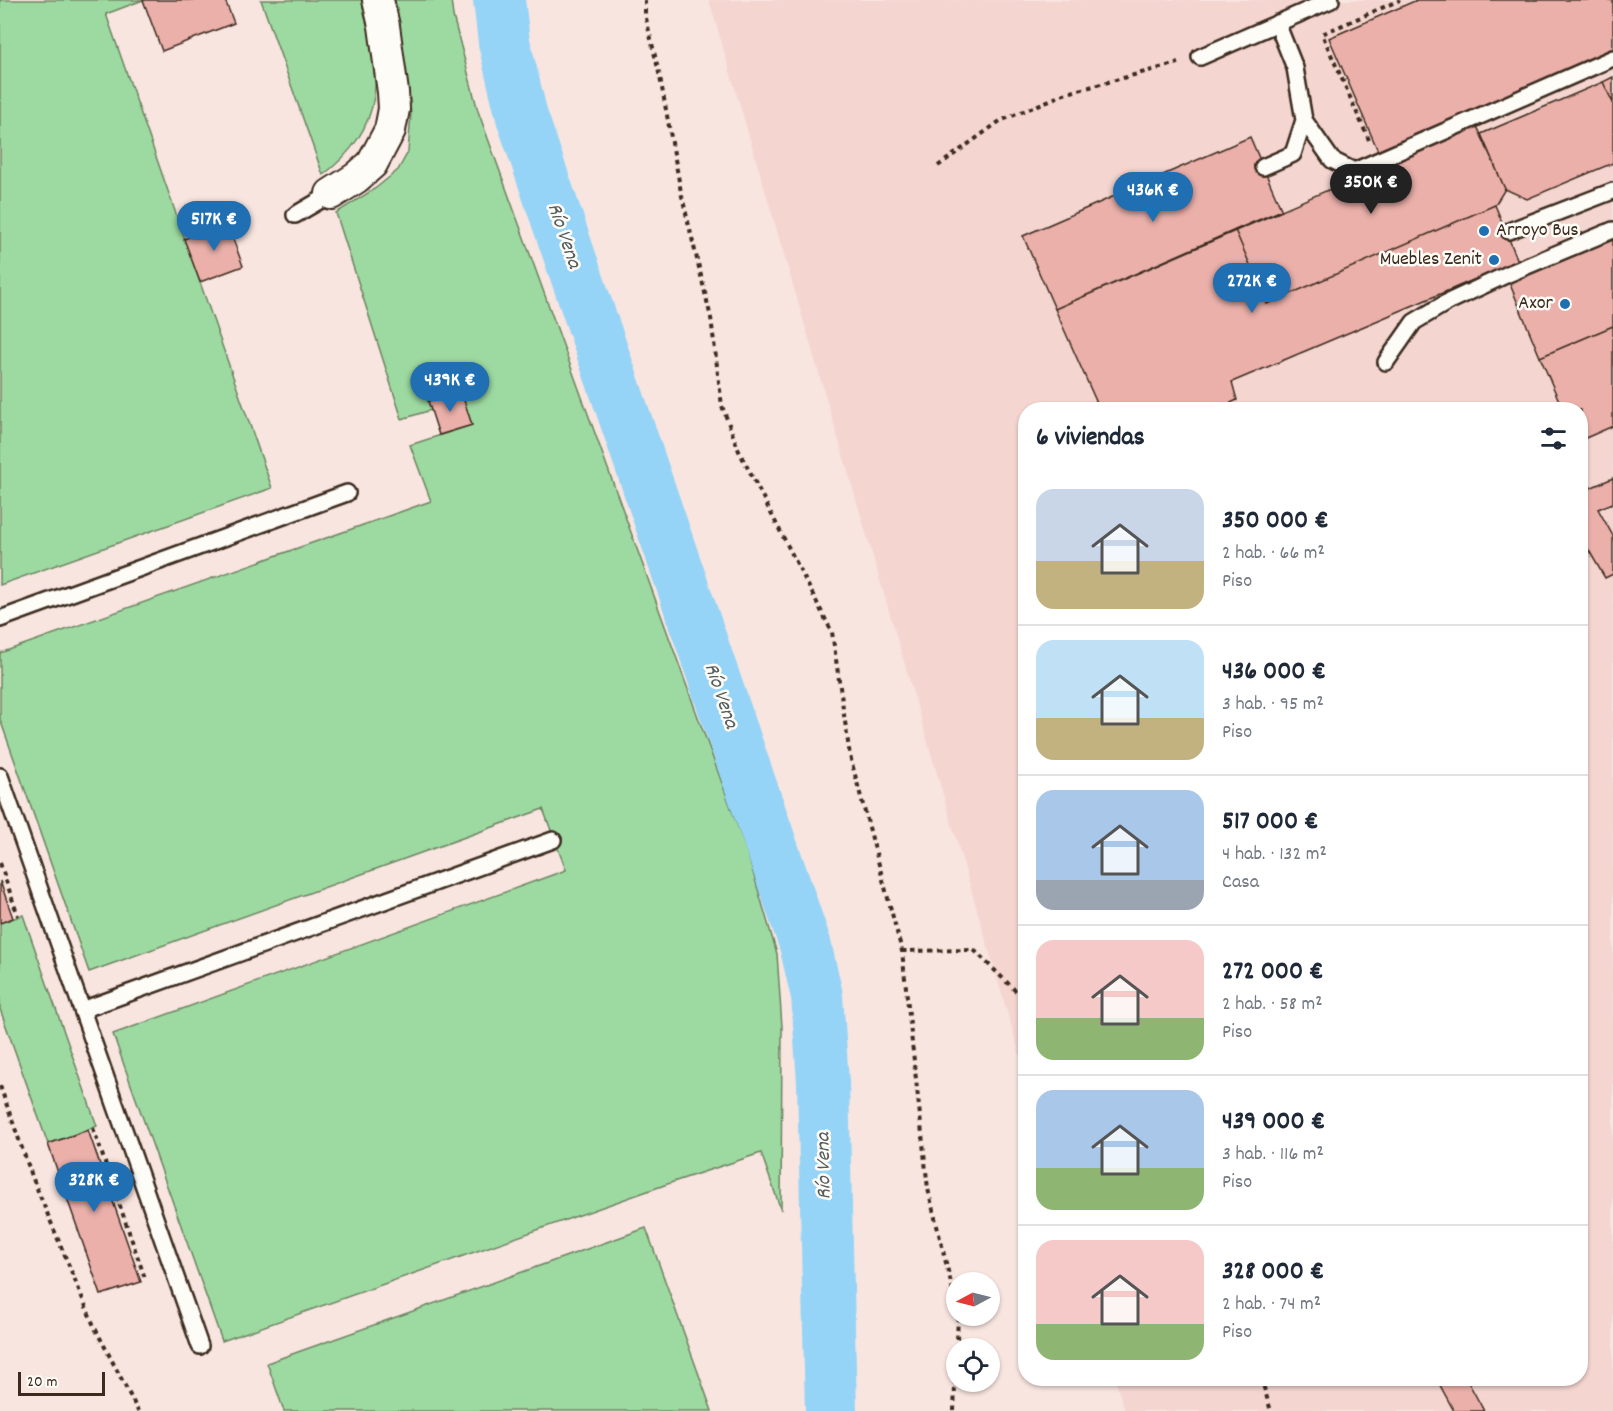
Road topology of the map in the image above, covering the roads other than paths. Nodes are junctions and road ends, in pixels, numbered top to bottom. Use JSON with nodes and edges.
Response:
{"nodes":[{"id":1,"x":378,"y":0,"type":"edge"},
{"id":2,"x":1331,"y":0,"type":"edge"},
{"id":3,"x":1277,"y":23,"type":"junction"},
{"id":4,"x":1200,"y":57,"type":"road end"},
{"id":5,"x":1613,"y":58,"type":"edge"},
{"id":6,"x":1304,"y":120,"type":"junction"},
{"id":7,"x":1263,"y":167,"type":"dead end"},
{"id":8,"x":1613,"y":191,"type":"edge"},
{"id":9,"x":331,"y":194,"type":"joint"},
{"id":10,"x":295,"y":215,"type":"dead end"},
{"id":11,"x":1613,"y":230,"type":"edge"},
{"id":12,"x":1509,"y":231,"type":"dead end"},
{"id":13,"x":1386,"y":362,"type":"dead end"},
{"id":14,"x":347,"y":493,"type":"dead end"},
{"id":15,"x":0,"y":619,"type":"edge"},
{"id":16,"x":0,"y":776,"type":"edge"},
{"id":17,"x":553,"y":840,"type":"dead end"},
{"id":18,"x":82,"y":1010,"type":"junction"},
{"id":19,"x":200,"y":1346,"type":"dead end"}],
"edges":[{"from":1,"to":9,"type":"street"},
{"from":2,"to":3,"type":"lane"},
{"from":3,"to":4,"type":"lane"},
{"from":3,"to":6,"type":"lane"},
{"from":5,"to":6,"type":"lane"},
{"from":6,"to":7,"type":"lane"},
{"from":8,"to":12,"type":"lane"},
{"from":9,"to":10,"type":"lane"},
{"from":11,"to":13,"type":"lane"},
{"from":14,"to":15,"type":"lane"},
{"from":16,"to":18,"type":"lane"},
{"from":17,"to":18,"type":"lane"},
{"from":18,"to":19,"type":"lane"}]}
